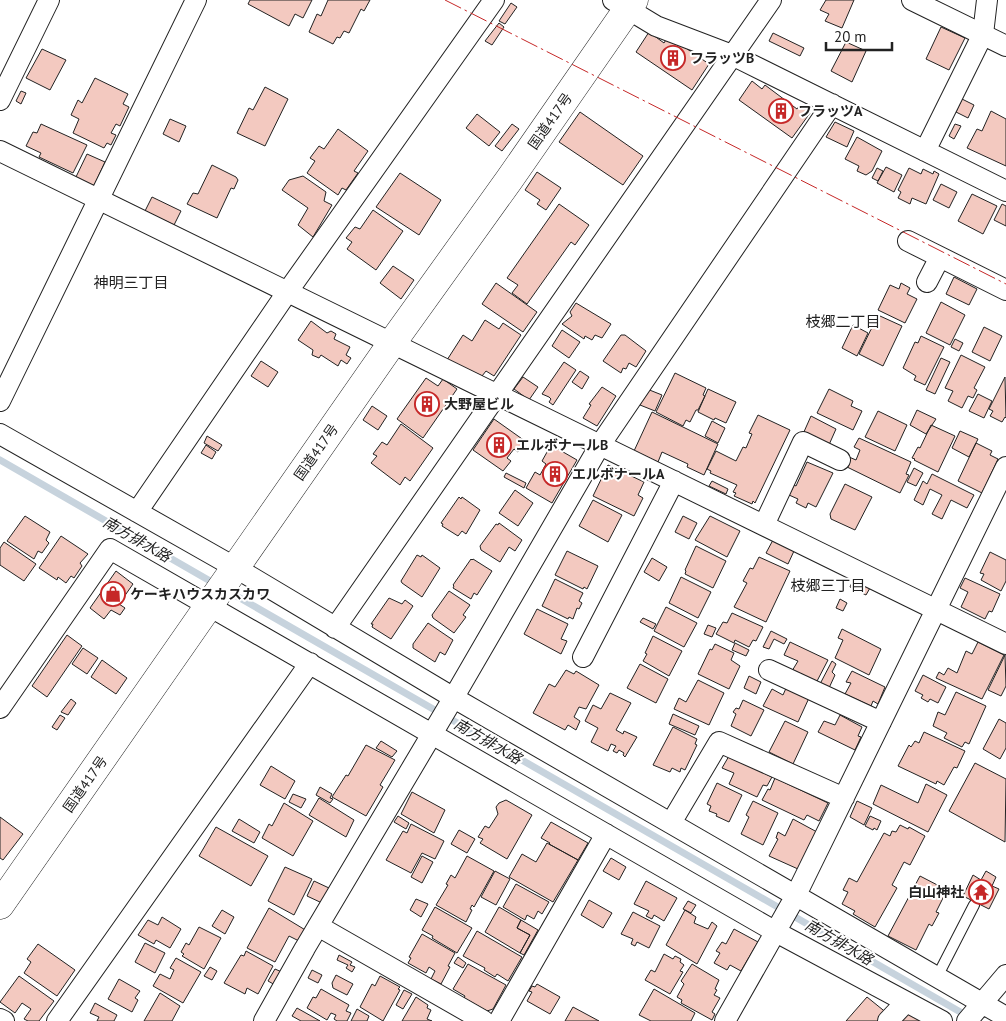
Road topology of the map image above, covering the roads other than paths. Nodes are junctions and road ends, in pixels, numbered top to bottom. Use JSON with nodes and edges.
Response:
{"nodes":[{"id":1,"x":49,"y":0,"type":"edge"},
{"id":2,"x":196,"y":0,"type":"edge"},
{"id":3,"x":494,"y":0,"type":"edge"},
{"id":4,"x":770,"y":0,"type":"edge"},
{"id":5,"x":912,"y":0,"type":"edge"},
{"id":6,"x":987,"y":0,"type":"edge"},
{"id":7,"x":625,"y":3,"type":"edge"},
{"id":8,"x":983,"y":34,"type":"junction"},
{"id":9,"x":1006,"y":46,"type":"edge"},
{"id":10,"x":732,"y":55,"type":"junction"},
{"id":11,"x":0,"y":100,"type":"edge"},
{"id":12,"x":832,"y":104,"type":"junction"},
{"id":13,"x":0,"y":151,"type":"edge"},
{"id":14,"x":925,"y":151,"type":"junction"},
{"id":15,"x":1006,"y":191,"type":"edge"},
{"id":16,"x":98,"y":199,"type":"junction"},
{"id":17,"x":908,"y":241,"type":"dead end"},
{"id":18,"x":940,"y":257,"type":"junction"},
{"id":19,"x":927,"y":282,"type":"dead end"},
{"id":20,"x":1006,"y":290,"type":"edge"},
{"id":21,"x":288,"y":292,"type":"junction"},
{"id":22,"x":392,"y":343,"type":"junction"},
{"id":23,"x":497,"y":394,"type":"junction"},
{"id":24,"x":0,"y":401,"type":"edge"},
{"id":25,"x":0,"y":434,"type":"edge"},
{"id":26,"x":600,"y":445,"type":"junction"},
{"id":27,"x":840,"y":460,"type":"dead end"},
{"id":28,"x":1006,"y":467,"type":"edge"},
{"id":29,"x":674,"y":481,"type":"junction"},
{"id":30,"x":138,"y":512,"type":"junction"},
{"id":31,"x":764,"y":525,"type":"junction"},
{"id":32,"x":233,"y":572,"type":"junction"},
{"id":33,"x":211,"y":604,"type":"junction"},
{"id":34,"x":937,"y":609,"type":"junction"},
{"id":35,"x":335,"y":628,"type":"junction"},
{"id":36,"x":1006,"y":644,"type":"edge"},
{"id":37,"x":583,"y":657,"type":"dead end"},
{"id":38,"x":310,"y":663,"type":"junction"},
{"id":39,"x":769,"y":670,"type":"dead end"},
{"id":40,"x":452,"y":700,"type":"junction"},
{"id":41,"x":0,"y":708,"type":"edge"},
{"id":42,"x":881,"y":722,"type":"junction"},
{"id":43,"x":434,"y":731,"type":"junction"},
{"id":44,"x":844,"y":798,"type":"junction"},
{"id":45,"x":671,"y":823,"type":"junction"},
{"id":46,"x":606,"y":834,"type":"junction"},
{"id":47,"x":795,"y":897,"type":"junction"},
{"id":48,"x":0,"y":905,"type":"edge"},
{"id":49,"x":974,"y":906,"type":"dead end"},
{"id":50,"x":318,"y":926,"type":"junction"},
{"id":51,"x":778,"y":928,"type":"junction"},
{"id":52,"x":1006,"y":975,"type":"edge"},
{"id":53,"x":937,"y":977,"type":"junction"},
{"id":54,"x":906,"y":1002,"type":"junction"},
{"id":55,"x":975,"y":1011,"type":"edge"},
{"id":56,"x":1006,"y":1017,"type":"edge"},
{"id":57,"x":0,"y":1019,"type":"edge"},
{"id":58,"x":4,"y":1021,"type":"edge"},
{"id":59,"x":57,"y":1021,"type":"edge"},
{"id":60,"x":264,"y":1021,"type":"edge"},
{"id":61,"x":484,"y":1021,"type":"edge"},
{"id":62,"x":499,"y":1021,"type":"edge"},
{"id":63,"x":725,"y":1021,"type":"edge"},
{"id":64,"x":888,"y":1021,"type":"edge"},
{"id":65,"x":942,"y":1021,"type":"edge"}],
"edges":[{"from":1,"to":11,"type":"street"},
{"from":2,"to":16,"type":"street"},
{"from":3,"to":21,"type":"street"},
{"from":4,"to":10,"type":"street"},
{"from":5,"to":8,"type":"street"},
{"from":6,"to":8,"type":"street"},
{"from":7,"to":10,"type":"street"},
{"from":7,"to":22,"type":"highway","name":"国道417号"},
{"from":8,"to":9,"type":"street"},
{"from":8,"to":14,"type":"street"},
{"from":10,"to":12,"type":"street"},
{"from":10,"to":23,"type":"street"},
{"from":12,"to":14,"type":"street"},
{"from":12,"to":26,"type":"street"},
{"from":13,"to":16,"type":"street"},
{"from":14,"to":15,"type":"street"},
{"from":16,"to":21,"type":"street"},
{"from":16,"to":24,"type":"street"},
{"from":17,"to":18,"type":"street"},
{"from":18,"to":19,"type":"street"},
{"from":18,"to":20,"type":"street"},
{"from":21,"to":22,"type":"street"},
{"from":21,"to":30,"type":"street"},
{"from":22,"to":23,"type":"street"},
{"from":22,"to":32,"type":"highway","name":"国道417号"},
{"from":23,"to":26,"type":"street"},
{"from":23,"to":35,"type":"street"},
{"from":25,"to":30,"type":"street"},
{"from":26,"to":29,"type":"street"},
{"from":26,"to":40,"type":"street"},
{"from":27,"to":31,"type":"street"},
{"from":28,"to":34,"type":"street"},
{"from":29,"to":31,"type":"street"},
{"from":29,"to":37,"type":"street"},
{"from":30,"to":32,"type":"street"},
{"from":31,"to":34,"type":"street"},
{"from":32,"to":33,"type":"highway","name":"国道417号"},
{"from":32,"to":35,"type":"street"},
{"from":33,"to":38,"type":"street"},
{"from":33,"to":41,"type":"street"},
{"from":33,"to":48,"type":"highway","name":"国道417号"},
{"from":34,"to":36,"type":"street"},
{"from":34,"to":42,"type":"street"},
{"from":35,"to":40,"type":"street"},
{"from":38,"to":43,"type":"street"},
{"from":38,"to":59,"type":"street"},
{"from":39,"to":42,"type":"street"},
{"from":40,"to":43,"type":"street"},
{"from":40,"to":45,"type":"street"},
{"from":42,"to":44,"type":"street"},
{"from":43,"to":46,"type":"street"},
{"from":43,"to":50,"type":"street"},
{"from":44,"to":45,"type":"street"},
{"from":44,"to":47,"type":"street"},
{"from":45,"to":47,"type":"street"},
{"from":46,"to":51,"type":"street"},
{"from":46,"to":62,"type":"street"},
{"from":47,"to":51,"type":"street"},
{"from":47,"to":53,"type":"street"},
{"from":49,"to":53,"type":"lane"},
{"from":50,"to":60,"type":"street"},
{"from":50,"to":61,"type":"street"},
{"from":51,"to":54,"type":"street"},
{"from":51,"to":63,"type":"street"},
{"from":52,"to":55,"type":"street"},
{"from":53,"to":55,"type":"street"},
{"from":54,"to":64,"type":"street"},
{"from":54,"to":65,"type":"street"},
{"from":55,"to":56,"type":"street"},
{"from":57,"to":58,"type":"street"}]}
